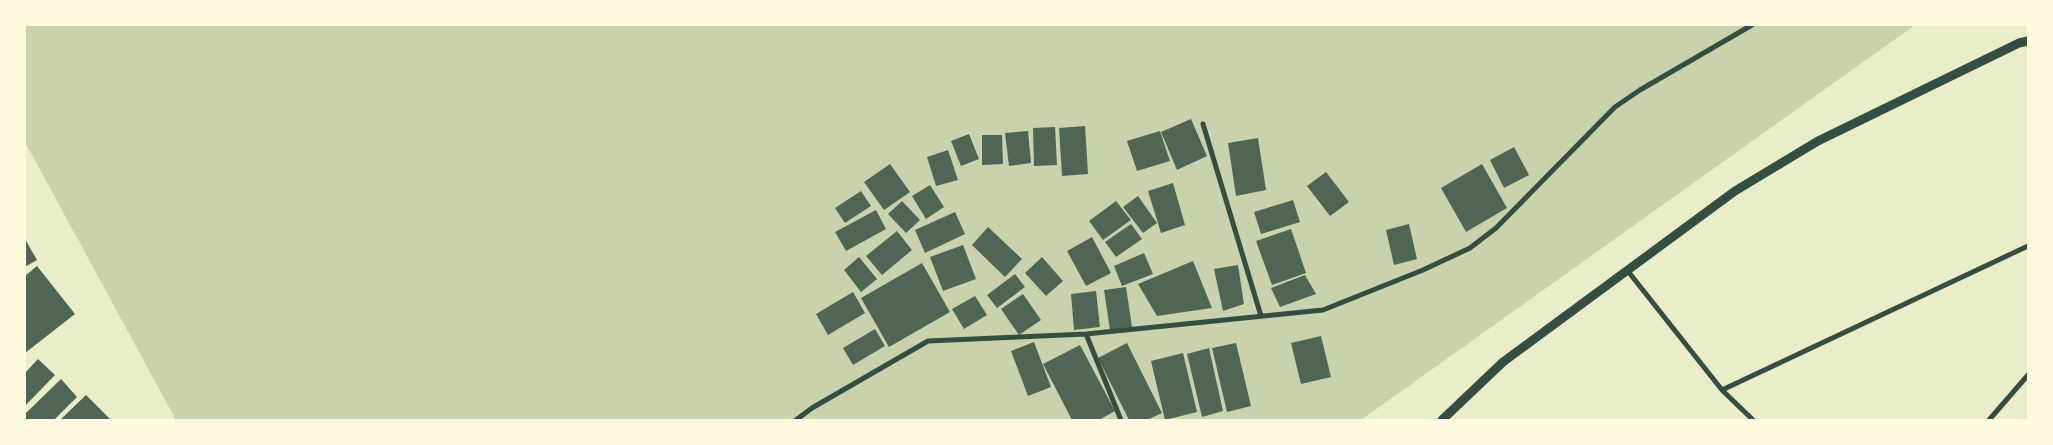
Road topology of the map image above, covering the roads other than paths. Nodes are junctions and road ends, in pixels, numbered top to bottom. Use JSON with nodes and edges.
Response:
{"nodes":[{"id":1,"x":1752,"y":25,"type":"edge"},
{"id":2,"x":2028,"y":40,"type":"edge"},
{"id":3,"x":1203,"y":124,"type":"dead end"},
{"id":4,"x":2028,"y":246,"type":"edge"},
{"id":5,"x":1628,"y":270,"type":"junction"},
{"id":6,"x":1261,"y":316,"type":"junction"},
{"id":7,"x":1086,"y":334,"type":"junction"},
{"id":8,"x":2028,"y":376,"type":"edge"},
{"id":9,"x":1722,"y":390,"type":"junction"},
{"id":10,"x":796,"y":420,"type":"edge"},
{"id":11,"x":1121,"y":420,"type":"edge"},
{"id":12,"x":1442,"y":420,"type":"edge"},
{"id":13,"x":1753,"y":420,"type":"edge"},
{"id":14,"x":1989,"y":420,"type":"edge"}],
"edges":[{"from":1,"to":6,"type":"street"},
{"from":2,"to":5,"type":"street"},
{"from":3,"to":6,"type":"street"},
{"from":4,"to":9,"type":"street"},
{"from":5,"to":9,"type":"street"},
{"from":5,"to":12,"type":"street"},
{"from":6,"to":7,"type":"street"},
{"from":7,"to":10,"type":"street"},
{"from":7,"to":11,"type":"street"},
{"from":8,"to":14,"type":"street"},
{"from":9,"to":13,"type":"street"}]}
